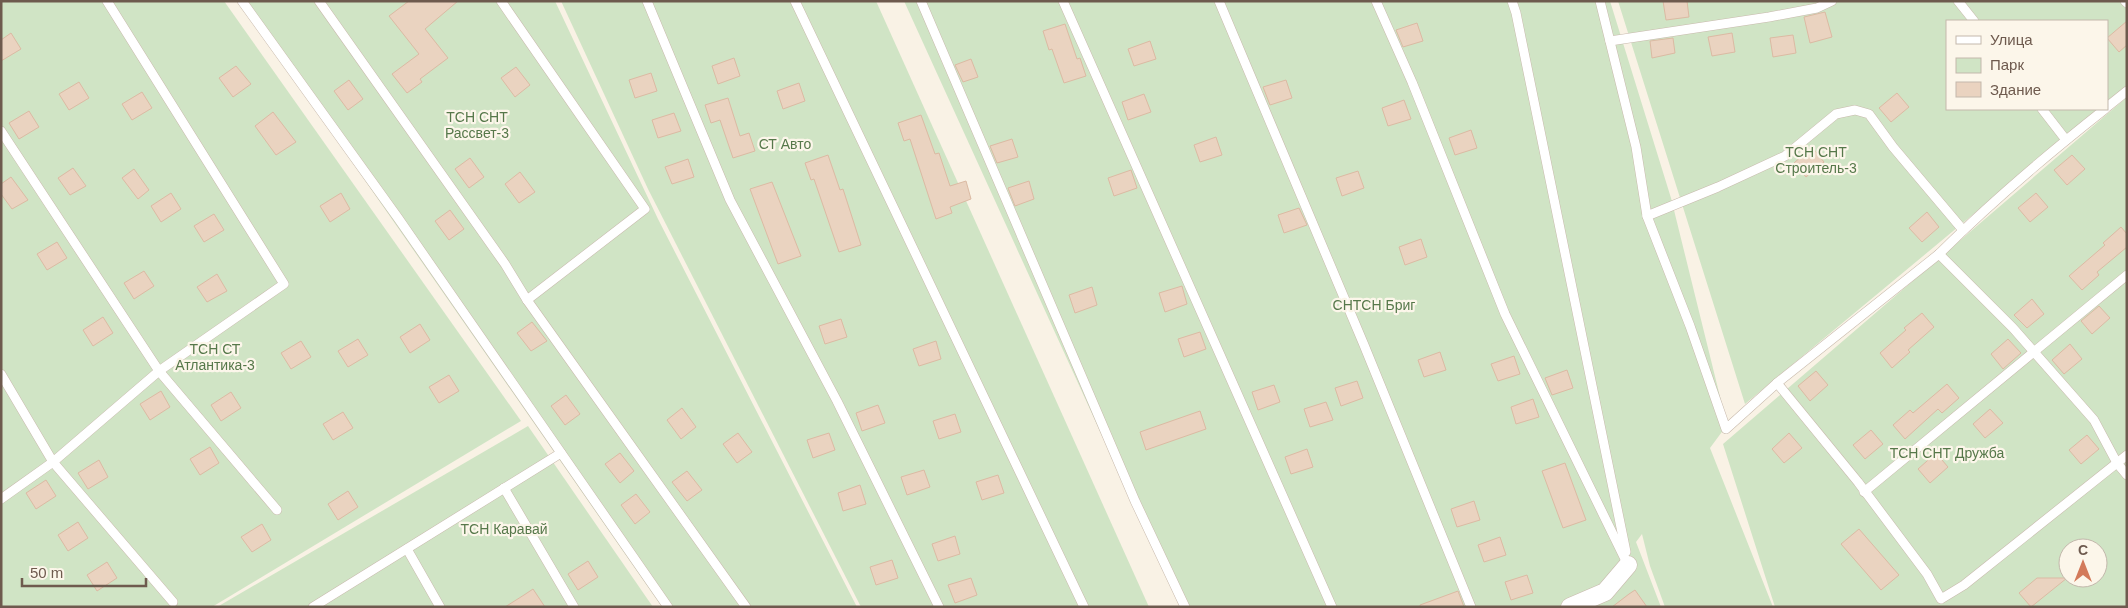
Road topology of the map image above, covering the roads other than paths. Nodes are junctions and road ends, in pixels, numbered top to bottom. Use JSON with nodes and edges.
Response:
{"nodes":[{"id":1,"x":106,"y":1,"type":"edge"},
{"id":2,"x":242,"y":1,"type":"edge"},
{"id":3,"x":319,"y":1,"type":"edge"},
{"id":4,"x":501,"y":1,"type":"edge"},
{"id":5,"x":647,"y":1,"type":"edge"},
{"id":6,"x":795,"y":1,"type":"edge"},
{"id":7,"x":921,"y":1,"type":"edge"},
{"id":8,"x":1063,"y":1,"type":"edge"},
{"id":9,"x":1219,"y":1,"type":"edge"},
{"id":10,"x":1376,"y":1,"type":"edge"},
{"id":11,"x":1512,"y":1,"type":"edge"},
{"id":12,"x":1600,"y":1,"type":"edge"},
{"id":13,"x":1832,"y":1,"type":"edge"},
{"id":14,"x":1958,"y":1,"type":"edge"},
{"id":15,"x":1973,"y":20,"type":"edge"},
{"id":16,"x":1610,"y":41,"type":"junction"},
{"id":17,"x":2127,"y":91,"type":"edge"},
{"id":18,"x":2108,"y":106,"type":"edge"},
{"id":19,"x":2043,"y":110,"type":"edge"},
{"id":20,"x":2104,"y":110,"type":"edge"},
{"id":21,"x":1,"y":131,"type":"edge"},
{"id":22,"x":2066,"y":140,"type":"junction"},
{"id":23,"x":1647,"y":216,"type":"junction"},
{"id":24,"x":1963,"y":230,"type":"junction"},
{"id":25,"x":1939,"y":254,"type":"junction"},
{"id":26,"x":2127,"y":275,"type":"edge"},
{"id":27,"x":527,"y":300,"type":"junction"},
{"id":28,"x":2034,"y":352,"type":"junction"},
{"id":29,"x":159,"y":371,"type":"junction"},
{"id":30,"x":1,"y":374,"type":"edge"},
{"id":31,"x":1777,"y":383,"type":"junction"},
{"id":32,"x":561,"y":453,"type":"junction"},
{"id":33,"x":2127,"y":455,"type":"edge"},
{"id":34,"x":52,"y":462,"type":"junction"},
{"id":35,"x":2117,"y":463,"type":"junction"},
{"id":36,"x":2127,"y":475,"type":"edge"},
{"id":37,"x":504,"y":488,"type":"junction"},
{"id":38,"x":1864,"y":492,"type":"junction"},
{"id":39,"x":1,"y":499,"type":"edge"},
{"id":40,"x":277,"y":510,"type":"dead end"},
{"id":41,"x":407,"y":549,"type":"junction"},
{"id":42,"x":1628,"y":565,"type":"junction"},
{"id":43,"x":173,"y":602,"type":"dead end"},
{"id":44,"x":313,"y":607,"type":"edge"},
{"id":45,"x":440,"y":607,"type":"edge"},
{"id":46,"x":574,"y":607,"type":"edge"},
{"id":47,"x":668,"y":607,"type":"edge"},
{"id":48,"x":746,"y":607,"type":"edge"},
{"id":49,"x":939,"y":607,"type":"edge"},
{"id":50,"x":1084,"y":607,"type":"edge"},
{"id":51,"x":1185,"y":607,"type":"edge"},
{"id":52,"x":1332,"y":607,"type":"edge"},
{"id":53,"x":1470,"y":607,"type":"edge"},
{"id":54,"x":1570,"y":607,"type":"edge"}],
"edges":[{"from":1,"to":29,"type":"lane"},
{"from":2,"to":32,"type":"lane"},
{"from":3,"to":27,"type":"lane"},
{"from":4,"to":27,"type":"lane"},
{"from":5,"to":49,"type":"lane"},
{"from":6,"to":50,"type":"lane"},
{"from":7,"to":51,"type":"lane"},
{"from":8,"to":52,"type":"lane"},
{"from":9,"to":53,"type":"lane"},
{"from":10,"to":42,"type":"lane"},
{"from":11,"to":42,"type":"lane"},
{"from":12,"to":16,"type":"lane"},
{"from":13,"to":16,"type":"lane"},
{"from":14,"to":15,"type":"lane"},
{"from":16,"to":23,"type":"lane"},
{"from":17,"to":18,"type":"lane"},
{"from":19,"to":22,"type":"lane"},
{"from":20,"to":22,"type":"lane"},
{"from":21,"to":29,"type":"lane"},
{"from":22,"to":24,"type":"lane"},
{"from":23,"to":24,"type":"lane"},
{"from":23,"to":31,"type":"lane"},
{"from":24,"to":25,"type":"lane"},
{"from":25,"to":28,"type":"lane"},
{"from":25,"to":31,"type":"lane"},
{"from":26,"to":28,"type":"lane"},
{"from":27,"to":48,"type":"lane"},
{"from":28,"to":35,"type":"lane"},
{"from":28,"to":38,"type":"lane"},
{"from":29,"to":34,"type":"lane"},
{"from":29,"to":40,"type":"lane"},
{"from":30,"to":34,"type":"lane"},
{"from":31,"to":38,"type":"lane"},
{"from":32,"to":37,"type":"lane"},
{"from":32,"to":47,"type":"lane"},
{"from":33,"to":35,"type":"lane"},
{"from":34,"to":39,"type":"lane"},
{"from":34,"to":43,"type":"lane"},
{"from":35,"to":36,"type":"lane"},
{"from":35,"to":38,"type":"lane"},
{"from":37,"to":41,"type":"lane"},
{"from":37,"to":46,"type":"lane"},
{"from":41,"to":44,"type":"lane"},
{"from":41,"to":45,"type":"lane"},
{"from":42,"to":54,"type":"street"}]}
